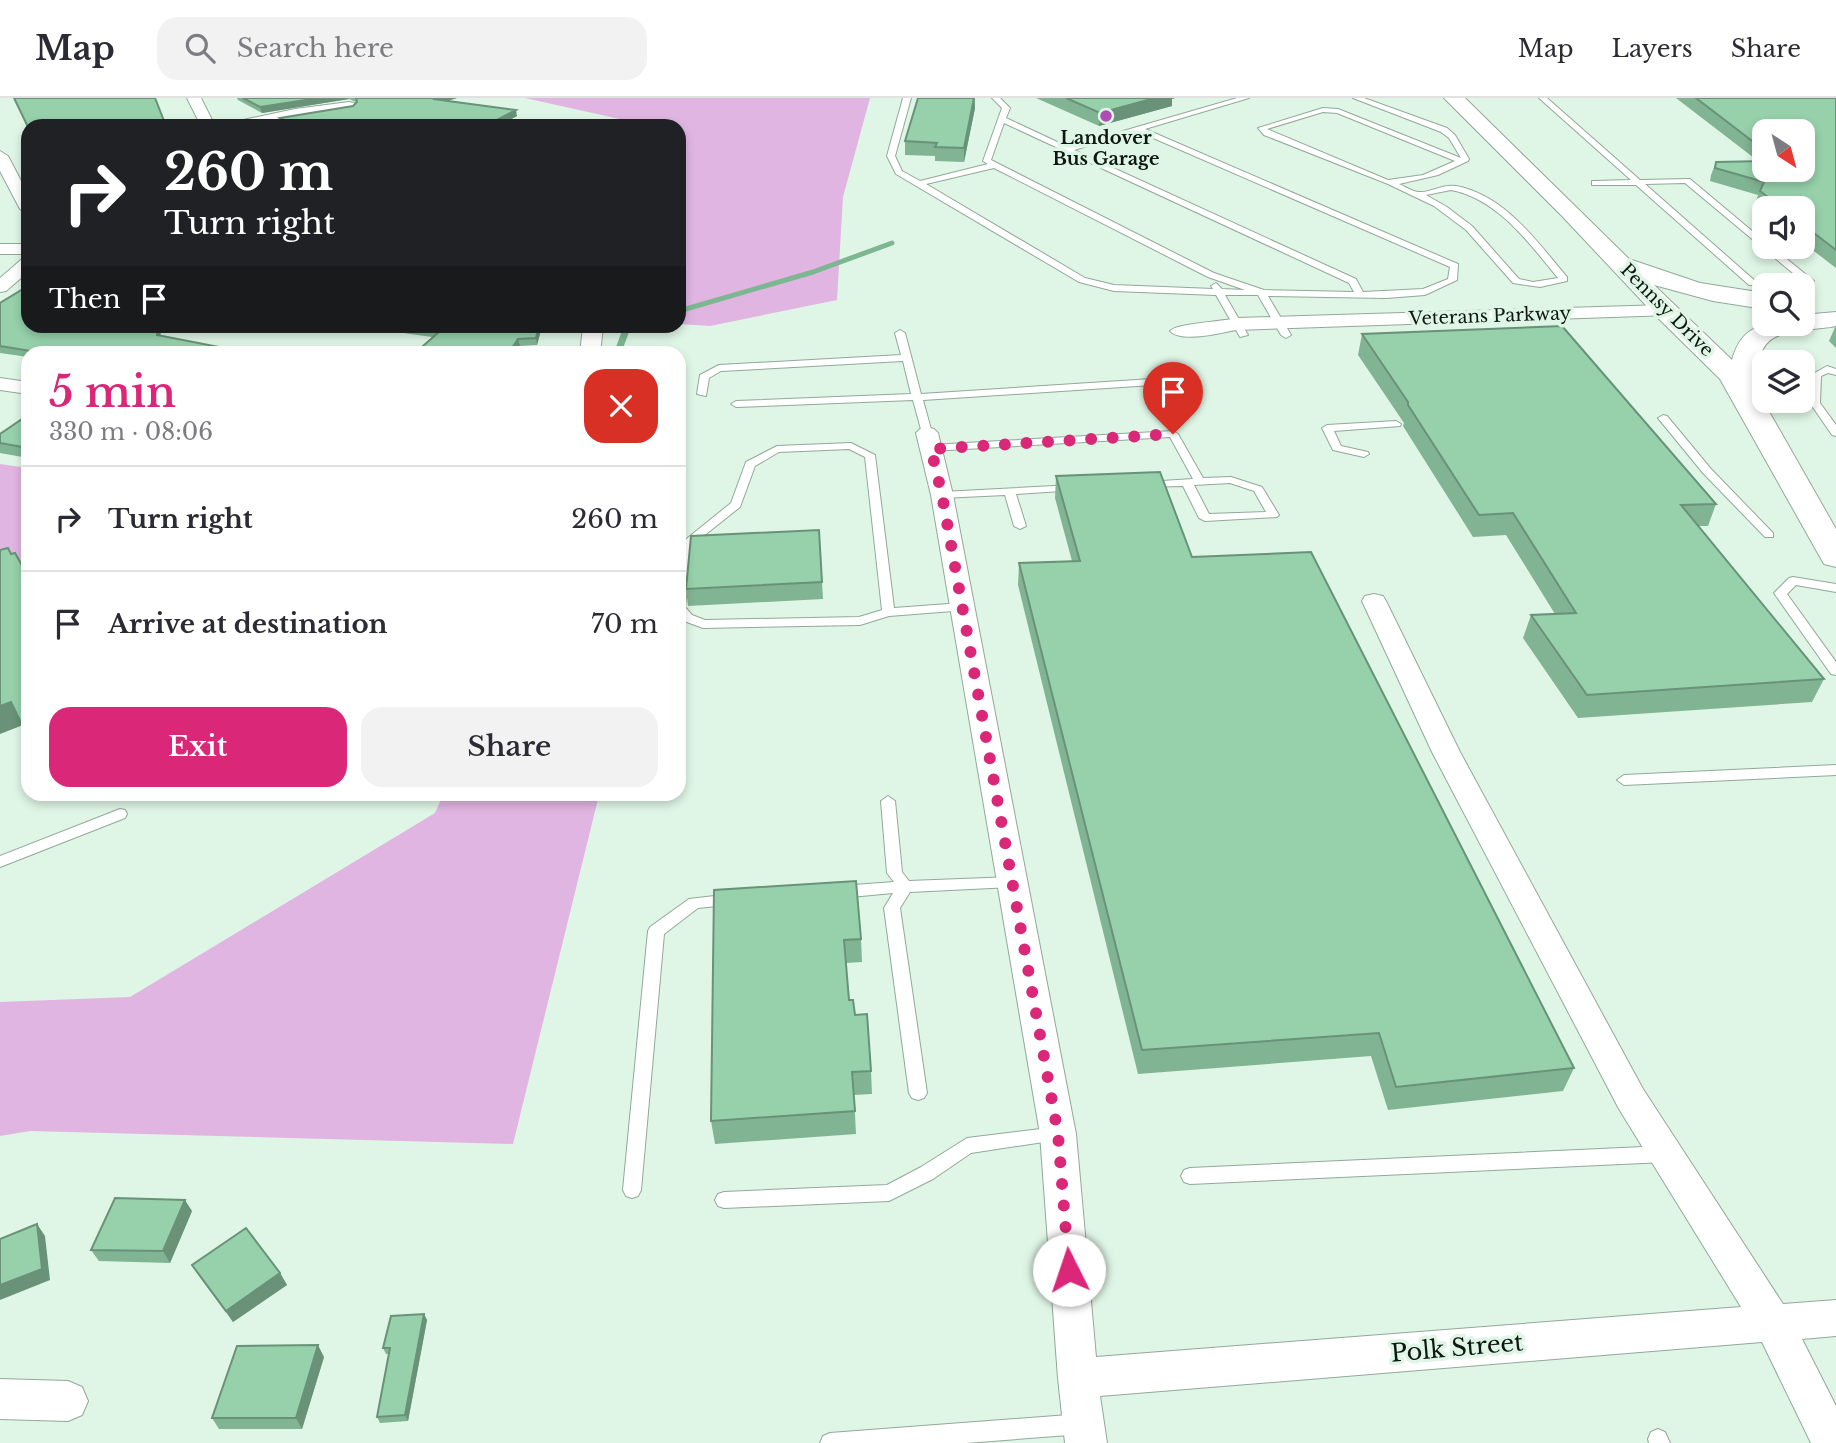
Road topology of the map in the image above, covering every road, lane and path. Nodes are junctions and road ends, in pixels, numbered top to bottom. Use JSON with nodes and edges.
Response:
{"nodes":[{"id":1,"x":194,"y":98,"type":"edge"},
{"id":2,"x":907,"y":98,"type":"edge"},
{"id":3,"x":996,"y":98,"type":"edge"},
{"id":4,"x":1357,"y":98,"type":"edge"},
{"id":5,"x":1454,"y":98,"type":"edge"},
{"id":6,"x":1543,"y":98,"type":"edge"},
{"id":7,"x":1240,"y":99,"type":"edge"},
{"id":8,"x":349,"y":106,"type":"edge"},
{"id":9,"x":204,"y":119,"type":"edge"},
{"id":10,"x":267,"y":119,"type":"edge"},
{"id":11,"x":1002,"y":119,"type":"junction"},
{"id":12,"x":1138,"y":129,"type":"junction"},
{"id":13,"x":1068,"y":149,"type":"junction"},
{"id":14,"x":0,"y":156,"type":"edge"},
{"id":15,"x":1461,"y":161,"type":"junction"},
{"id":16,"x":995,"y":166,"type":"junction"},
{"id":17,"x":1387,"y":182,"type":"junction"},
{"id":18,"x":1640,"y":182,"type":"junction"},
{"id":19,"x":1595,"y":183,"type":"dead end"},
{"id":20,"x":918,"y":184,"type":"junction"},
{"id":21,"x":21,"y":191,"type":"edge"},
{"id":22,"x":1418,"y":195,"type":"junction"},
{"id":23,"x":1752,"y":235,"type":"edge"},
{"id":24,"x":0,"y":249,"type":"edge"},
{"id":25,"x":21,"y":249,"type":"edge"},
{"id":26,"x":1615,"y":257,"type":"junction"},
{"id":27,"x":1781,"y":259,"type":"edge"},
{"id":28,"x":21,"y":269,"type":"edge"},
{"id":29,"x":1799,"y":273,"type":"edge"},
{"id":30,"x":1211,"y":275,"type":"junction"},
{"id":31,"x":1752,"y":286,"type":"edge"},
{"id":32,"x":0,"y":287,"type":"edge"},
{"id":33,"x":1218,"y":292,"type":"junction"},
{"id":34,"x":1261,"y":292,"type":"junction"},
{"id":35,"x":1752,"y":292,"type":"edge"},
{"id":36,"x":1360,"y":294,"type":"junction"},
{"id":37,"x":1815,"y":306,"type":"edge"},
{"id":38,"x":1752,"y":307,"type":"edge"},
{"id":39,"x":1835,"y":311,"type":"edge"},
{"id":40,"x":1671,"y":316,"type":"junction"},
{"id":41,"x":1815,"y":316,"type":"edge"},
{"id":42,"x":1752,"y":322,"type":"edge"},
{"id":43,"x":1282,"y":328,"type":"junction"},
{"id":44,"x":1239,"y":329,"type":"junction"},
{"id":45,"x":1180,"y":331,"type":"dead end"},
{"id":46,"x":900,"y":333,"type":"dead end"},
{"id":47,"x":906,"y":358,"type":"junction"},
{"id":48,"x":1836,"y":372,"type":"edge"},
{"id":49,"x":1183,"y":380,"type":"dead end"},
{"id":50,"x":0,"y":384,"type":"edge"},
{"id":51,"x":21,"y":387,"type":"edge"},
{"id":52,"x":1741,"y":387,"type":"junction"},
{"id":53,"x":702,"y":394,"type":"dead end"},
{"id":54,"x":916,"y":397,"type":"junction"},
{"id":55,"x":736,"y":404,"type":"dead end"},
{"id":56,"x":1664,"y":418,"type":"dead end"},
{"id":57,"x":1396,"y":424,"type":"dead end"},
{"id":58,"x":1836,"y":433,"type":"edge"},
{"id":59,"x":929,"y":441,"type":"junction"},
{"id":60,"x":1364,"y":454,"type":"dead end"},
{"id":61,"x":1187,"y":482,"type":"junction"},
{"id":62,"x":1200,"y":482,"type":"junction"},
{"id":63,"x":1132,"y":485,"type":"edge"},
{"id":64,"x":1091,"y":487,"type":"edge"},
{"id":65,"x":1009,"y":491,"type":"junction"},
{"id":66,"x":942,"y":495,"type":"junction"},
{"id":67,"x":1020,"y":526,"type":"dead end"},
{"id":68,"x":1769,"y":535,"type":"dead end"},
{"id":69,"x":686,"y":544,"type":"edge"},
{"id":70,"x":1836,"y":557,"type":"edge"},
{"id":71,"x":1836,"y":588,"type":"edge"},
{"id":72,"x":1374,"y":601,"type":"dead end"},
{"id":73,"x":962,"y":607,"type":"junction"},
{"id":74,"x":888,"y":612,"type":"junction"},
{"id":75,"x":686,"y":616,"type":"edge"},
{"id":76,"x":1836,"y":671,"type":"edge"},
{"id":77,"x":1836,"y":770,"type":"edge"},
{"id":78,"x":1624,"y":780,"type":"dead end"},
{"id":79,"x":888,"y":801,"type":"dead end"},
{"id":80,"x":120,"y":814,"type":"dead end"},
{"id":81,"x":0,"y":862,"type":"edge"},
{"id":82,"x":1012,"y":881,"type":"junction"},
{"id":83,"x":905,"y":887,"type":"junction"},
{"id":84,"x":826,"y":893,"type":"edge"},
{"id":85,"x":747,"y":899,"type":"edge"},
{"id":86,"x":918,"y":1093,"type":"dead end"},
{"id":87,"x":1058,"y":1134,"type":"junction"},
{"id":88,"x":1666,"y":1154,"type":"junction"},
{"id":89,"x":1190,"y":1176,"type":"dead end"},
{"id":90,"x":632,"y":1190,"type":"dead end"},
{"id":91,"x":724,"y":1200,"type":"dead end"},
{"id":92,"x":1836,"y":1318,"type":"edge"},
{"id":93,"x":1773,"y":1323,"type":"junction"},
{"id":94,"x":1078,"y":1378,"type":"junction"},
{"id":95,"x":0,"y":1399,"type":"edge"},
{"id":96,"x":68,"y":1401,"type":"dead end"},
{"id":97,"x":1084,"y":1433,"type":"edge"},
{"id":98,"x":830,"y":1443,"type":"edge"},
{"id":99,"x":1833,"y":1443,"type":"edge"}],
"edges":[{"from":1,"to":9,"type":"street"},
{"from":2,"to":20,"type":"lane"},
{"from":3,"to":11,"type":"lane"},
{"from":4,"to":15,"type":"lane"},
{"from":5,"to":26,"type":"main road","name":"Pennsy Drive"},
{"from":6,"to":18,"type":"lane"},
{"from":7,"to":12,"type":"lane"},
{"from":8,"to":10,"type":"street"},
{"from":11,"to":13,"type":"lane"},
{"from":11,"to":16,"type":"lane"},
{"from":12,"to":13,"type":"lane"},
{"from":12,"to":36,"type":"lane"},
{"from":13,"to":36,"type":"lane"},
{"from":14,"to":21,"type":"street"},
{"from":15,"to":17,"type":"lane"},
{"from":15,"to":17,"type":"lane"},
{"from":16,"to":20,"type":"lane"},
{"from":16,"to":30,"type":"lane"},
{"from":17,"to":22,"type":"lane"},
{"from":18,"to":19,"type":"lane"},
{"from":18,"to":23,"type":"lane"},
{"from":18,"to":31,"type":"lane"},
{"from":20,"to":33,"type":"lane"},
{"from":22,"to":22,"type":"lane"},
{"from":24,"to":25,"type":"street"},
{"from":26,"to":35,"type":"main road"},
{"from":26,"to":40,"type":"main road","name":"Pennsy Drive"},
{"from":27,"to":29,"type":"lane"},
{"from":28,"to":32,"type":"street"},
{"from":30,"to":33,"type":"lane"},
{"from":30,"to":34,"type":"lane"},
{"from":33,"to":34,"type":"lane"},
{"from":33,"to":44,"type":"lane"},
{"from":34,"to":36,"type":"lane"},
{"from":34,"to":43,"type":"lane"},
{"from":37,"to":39,"type":"main road"},
{"from":38,"to":40,"type":"main road","name":"Veterans Parkway"},
{"from":39,"to":41,"type":"main road"},
{"from":39,"to":52,"type":"main road"},
{"from":40,"to":42,"type":"main road","name":"Veterans Parkway"},
{"from":40,"to":43,"type":"street","name":"Veterans Parkway"},
{"from":40,"to":52,"type":"main road","name":"Pennsy Drive"},
{"from":43,"to":44,"type":"street","name":"Veterans Parkway"},
{"from":44,"to":45,"type":"street","name":"Veterans Parkway"},
{"from":46,"to":47,"type":"lane"},
{"from":47,"to":53,"type":"lane"},
{"from":47,"to":54,"type":"lane"},
{"from":48,"to":58,"type":"lane"},
{"from":49,"to":54,"type":"lane"},
{"from":50,"to":51,"type":"street"},
{"from":52,"to":70,"type":"main road","name":"Pennsy Drive"},
{"from":54,"to":55,"type":"lane"},
{"from":54,"to":59,"type":"lane"},
{"from":56,"to":68,"type":"lane"},
{"from":57,"to":60,"type":"lane"},
{"from":59,"to":62,"type":"lane"},
{"from":59,"to":66,"type":"street"},
{"from":61,"to":62,"type":"lane"},
{"from":61,"to":62,"type":"lane"},
{"from":61,"to":63,"type":"lane"},
{"from":64,"to":65,"type":"lane"},
{"from":65,"to":66,"type":"lane"},
{"from":65,"to":67,"type":"lane"},
{"from":66,"to":73,"type":"street"},
{"from":69,"to":74,"type":"lane"},
{"from":71,"to":76,"type":"lane"},
{"from":72,"to":88,"type":"street"},
{"from":73,"to":74,"type":"lane"},
{"from":73,"to":82,"type":"street"},
{"from":74,"to":75,"type":"lane"},
{"from":77,"to":78,"type":"lane"},
{"from":79,"to":83,"type":"lane"},
{"from":80,"to":81,"type":"lane"},
{"from":82,"to":83,"type":"lane"},
{"from":82,"to":87,"type":"street"},
{"from":83,"to":84,"type":"lane"},
{"from":83,"to":86,"type":"lane"},
{"from":85,"to":90,"type":"lane"},
{"from":87,"to":91,"type":"lane"},
{"from":87,"to":94,"type":"street"},
{"from":88,"to":89,"type":"lane"},
{"from":88,"to":93,"type":"street"},
{"from":92,"to":93,"type":"street","name":"Polk Street"},
{"from":93,"to":94,"type":"street","name":"Polk Street"},
{"from":93,"to":99,"type":"street"},
{"from":94,"to":97,"type":"street"},
{"from":95,"to":96,"type":"street"},
{"from":97,"to":98,"type":"lane"}]}
